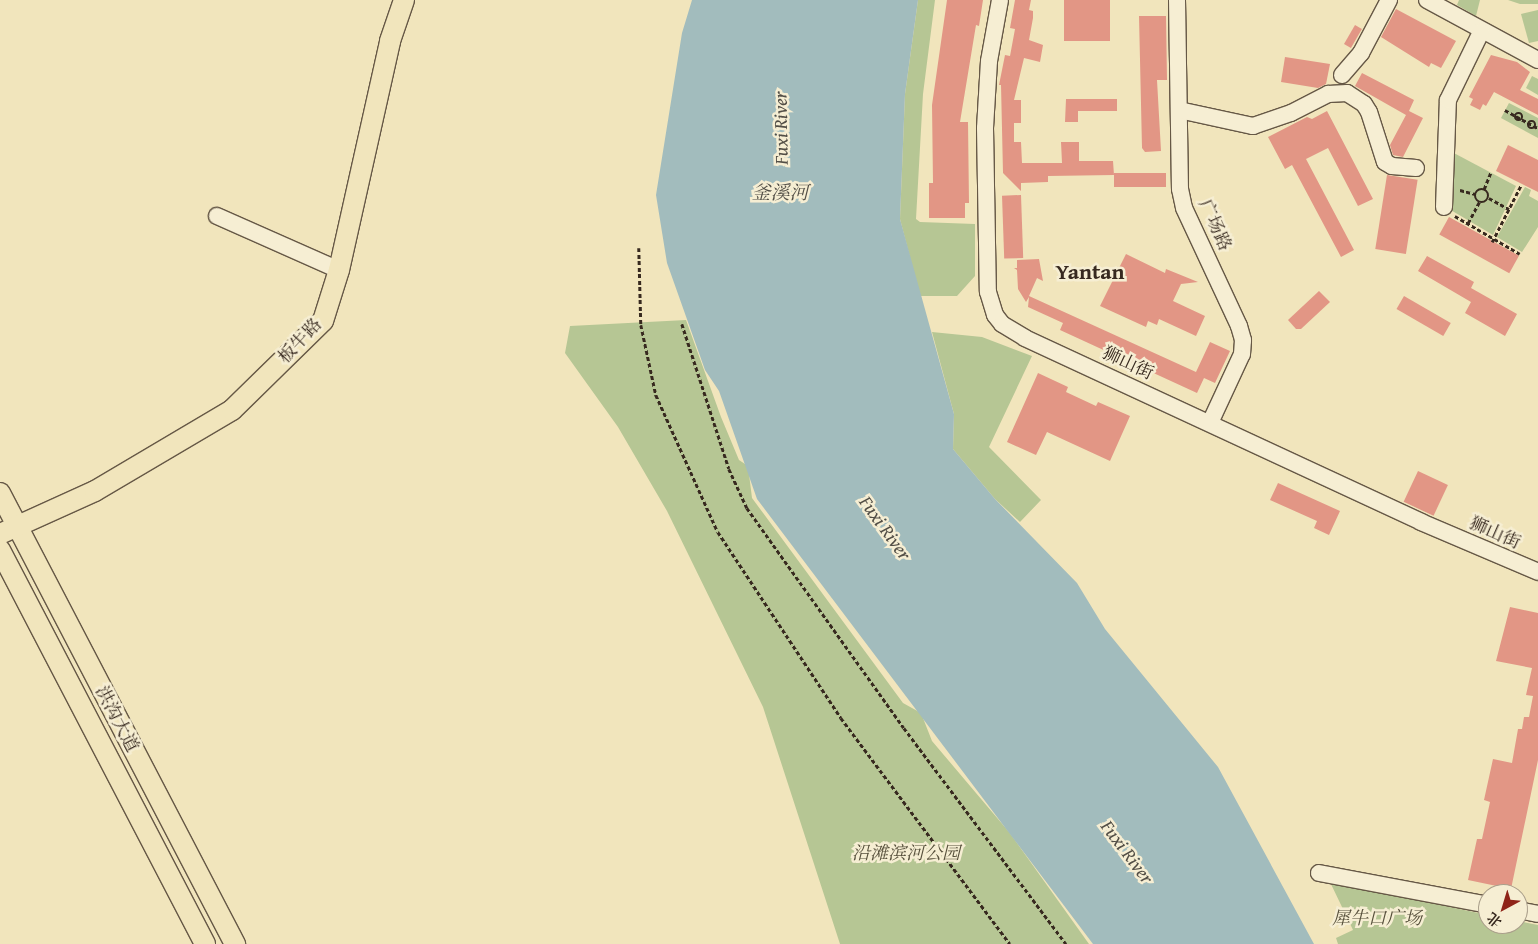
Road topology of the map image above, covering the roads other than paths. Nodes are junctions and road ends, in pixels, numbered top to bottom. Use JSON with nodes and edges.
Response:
{"nodes":[{"id":1,"x":404,"y":0,"type":"edge"},
{"id":2,"x":1000,"y":0,"type":"edge"},
{"id":3,"x":1177,"y":0,"type":"edge"},
{"id":4,"x":1389,"y":0,"type":"edge"},
{"id":5,"x":1427,"y":0,"type":"edge"},
{"id":6,"x":1481,"y":32,"type":"junction"},
{"id":7,"x":1538,"y":60,"type":"edge"},
{"id":8,"x":1342,"y":75,"type":"dead end"},
{"id":9,"x":1179,"y":110,"type":"junction"},
{"id":10,"x":1416,"y":168,"type":"dead end"},
{"id":11,"x":1448,"y":210,"type":"road end"},
{"id":12,"x":217,"y":216,"type":"dead end"},
{"id":13,"x":339,"y":270,"type":"junction"},
{"id":14,"x":1210,"y":423,"type":"junction"},
{"id":15,"x":0,"y":493,"type":"edge"},
{"id":16,"x":9,"y":531,"type":"edge"},
{"id":17,"x":0,"y":550,"type":"edge"},
{"id":18,"x":1538,"y":572,"type":"edge"},
{"id":19,"x":1319,"y":873,"type":"dead end"},
{"id":20,"x":1478,"y":903,"type":"edge"},
{"id":21,"x":205,"y":944,"type":"edge"},
{"id":22,"x":235,"y":944,"type":"edge"}],
"edges":[{"from":1,"to":13,"type":"main road","name":"板牛路"},
{"from":2,"to":14,"type":"street","name":"狮山街"},
{"from":3,"to":9,"type":"street","name":"广场路"},
{"from":4,"to":8,"type":"street"},
{"from":5,"to":6,"type":"street"},
{"from":6,"to":7,"type":"street"},
{"from":6,"to":11,"type":"street"},
{"from":9,"to":10,"type":"street"},
{"from":9,"to":14,"type":"street","name":"广场路"},
{"from":12,"to":13,"type":"street"},
{"from":13,"to":16,"type":"main road","name":"板牛路"},
{"from":14,"to":18,"type":"street","name":"狮山街"},
{"from":15,"to":16,"type":"main road","name":"洪沟大道"},
{"from":16,"to":22,"type":"main road","name":"洪沟大道"},
{"from":17,"to":21,"type":"main road","name":"洪沟大道"},
{"from":19,"to":20,"type":"street"}]}
